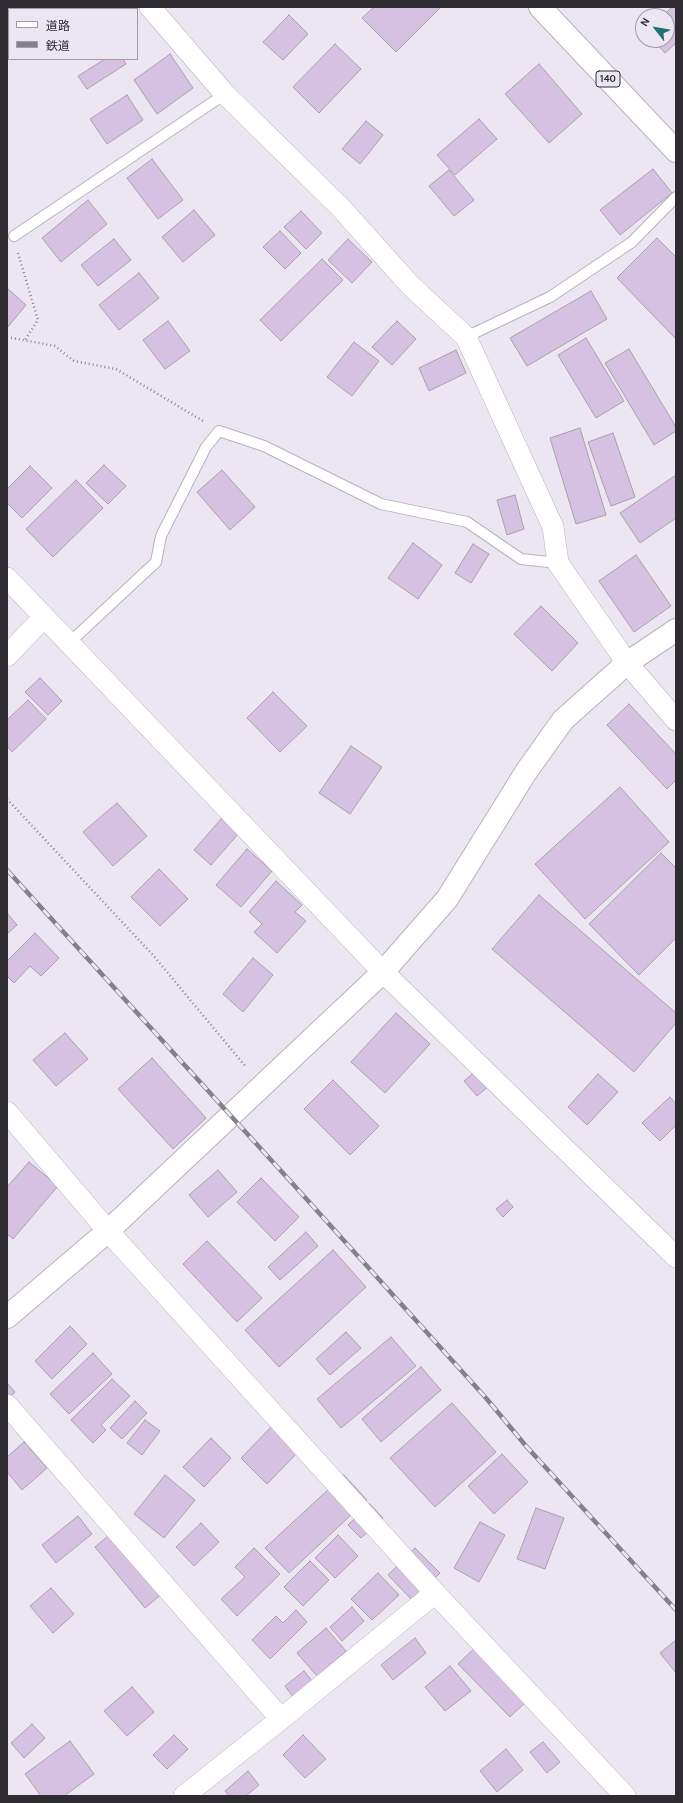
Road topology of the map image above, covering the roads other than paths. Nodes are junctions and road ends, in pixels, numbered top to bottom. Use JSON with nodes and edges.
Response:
{"nodes":[{"id":1,"x":150,"y":7,"type":"edge"},
{"id":2,"x":540,"y":7,"type":"edge"},
{"id":3,"x":225,"y":94,"type":"junction"},
{"id":4,"x":676,"y":151,"type":"edge"},
{"id":5,"x":676,"y":197,"type":"edge"},
{"id":6,"x":14,"y":236,"type":"road end"},
{"id":7,"x":466,"y":337,"type":"junction"},
{"id":8,"x":558,"y":563,"type":"junction"},
{"id":9,"x":7,"y":578,"type":"edge"},
{"id":10,"x":44,"y":616,"type":"junction"},
{"id":11,"x":676,"y":630,"type":"edge"},
{"id":12,"x":69,"y":643,"type":"junction"},
{"id":13,"x":7,"y":656,"type":"edge"},
{"id":14,"x":627,"y":663,"type":"junction"},
{"id":15,"x":676,"y":720,"type":"edge"},
{"id":16,"x":383,"y":972,"type":"junction"},
{"id":17,"x":7,"y":1112,"type":"edge"},
{"id":18,"x":108,"y":1231,"type":"junction"},
{"id":19,"x":676,"y":1257,"type":"edge"},
{"id":20,"x":7,"y":1318,"type":"edge"},
{"id":21,"x":7,"y":1405,"type":"edge"},
{"id":22,"x":435,"y":1593,"type":"junction"},
{"id":23,"x":281,"y":1719,"type":"junction"},
{"id":24,"x":184,"y":1796,"type":"edge"},
{"id":25,"x":624,"y":1796,"type":"edge"}],
"edges":[{"from":1,"to":3,"type":"street"},
{"from":2,"to":4,"type":"main road","number":"140"},
{"from":3,"to":6,"type":"lane"},
{"from":3,"to":7,"type":"street"},
{"from":5,"to":7,"type":"lane"},
{"from":7,"to":8,"type":"street"},
{"from":8,"to":12,"type":"lane"},
{"from":8,"to":14,"type":"street"},
{"from":9,"to":10,"type":"street"},
{"from":10,"to":12,"type":"street"},
{"from":10,"to":13,"type":"street"},
{"from":11,"to":14,"type":"main road"},
{"from":12,"to":16,"type":"street"},
{"from":14,"to":15,"type":"street"},
{"from":14,"to":16,"type":"main road"},
{"from":16,"to":18,"type":"main road"},
{"from":16,"to":19,"type":"street"},
{"from":17,"to":18,"type":"street"},
{"from":18,"to":20,"type":"main road"},
{"from":18,"to":22,"type":"street"},
{"from":21,"to":23,"type":"street"},
{"from":22,"to":23,"type":"street"},
{"from":22,"to":25,"type":"street"},
{"from":23,"to":24,"type":"street"}]}
